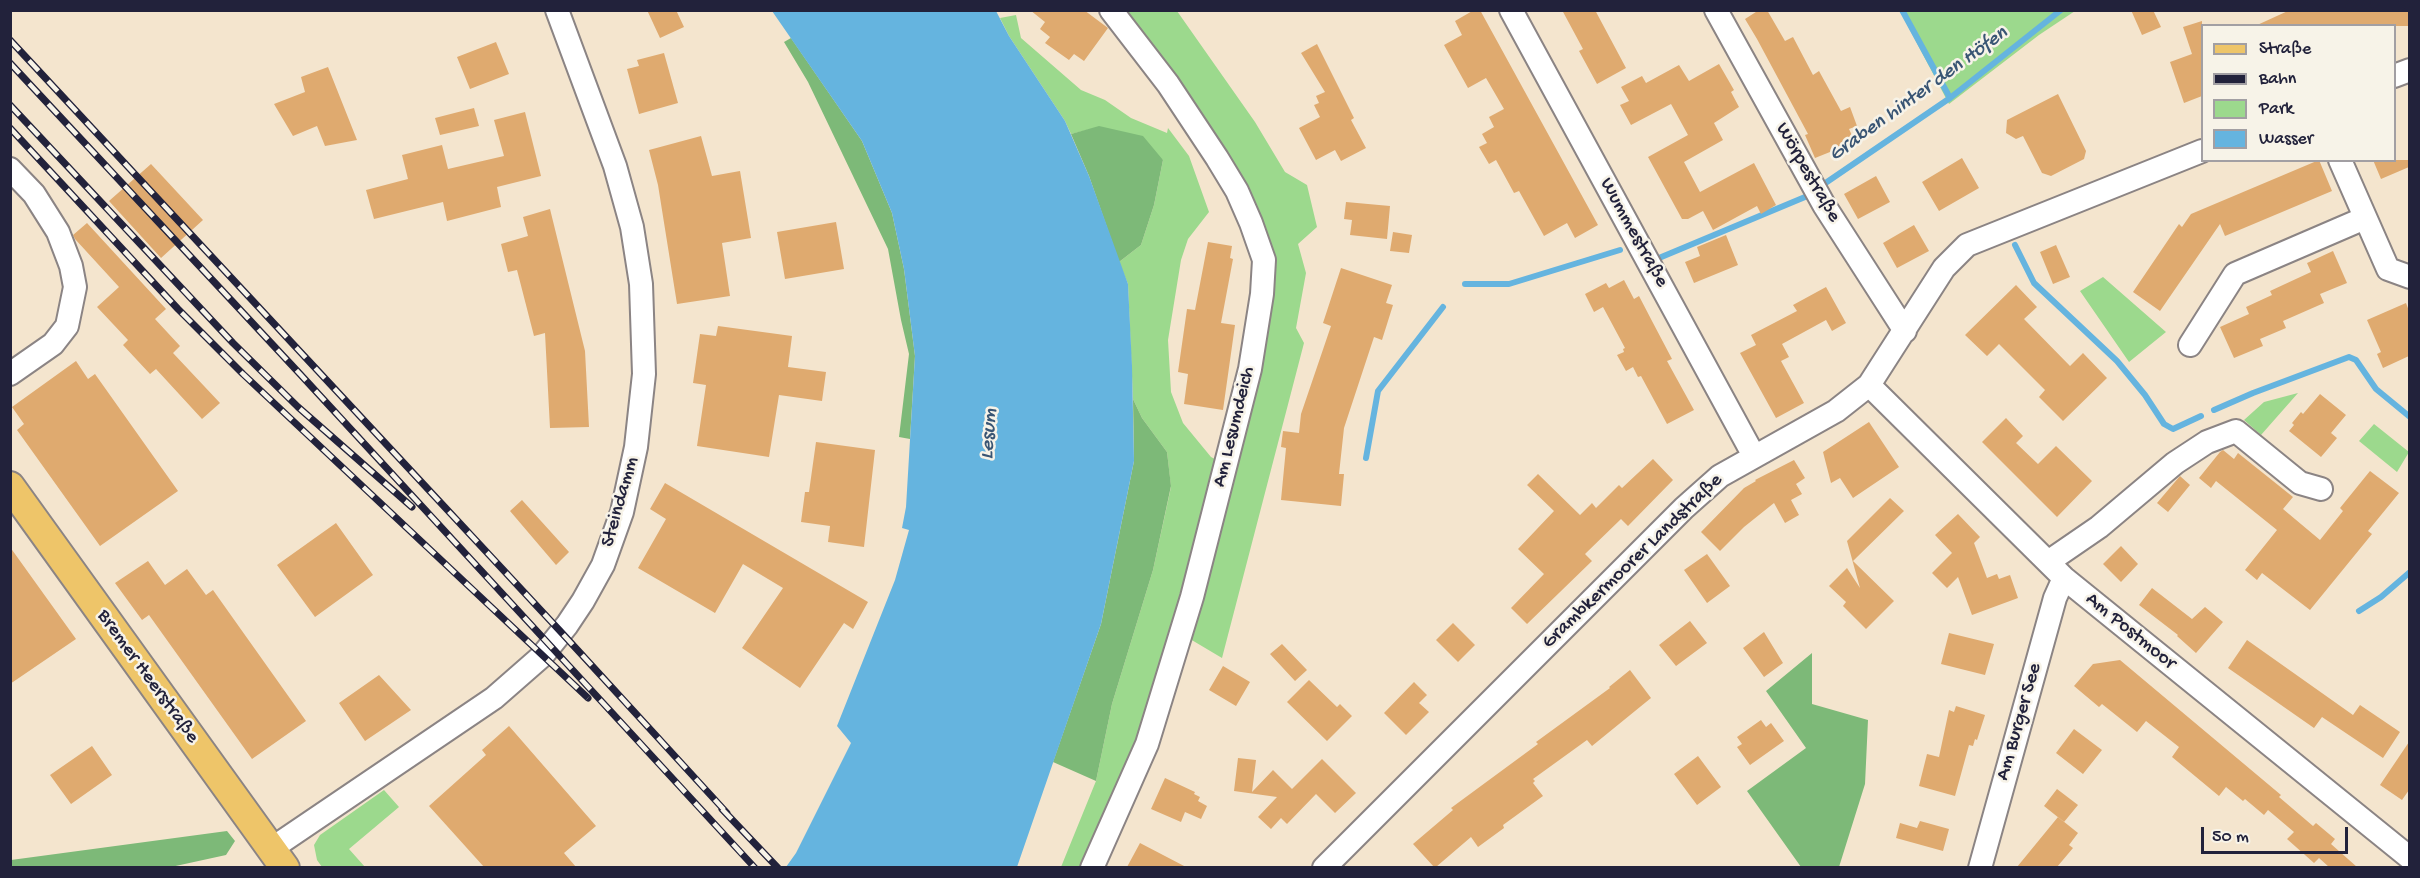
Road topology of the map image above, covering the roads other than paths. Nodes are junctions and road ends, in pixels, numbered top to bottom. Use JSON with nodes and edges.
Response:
{"nodes":[{"id":1,"x":557,"y":10,"type":"edge"},
{"id":2,"x":1111,"y":10,"type":"edge"},
{"id":3,"x":1511,"y":10,"type":"edge"},
{"id":4,"x":1716,"y":10,"type":"edge"},
{"id":5,"x":2201,"y":151,"type":"edge"},
{"id":6,"x":2341,"y":162,"type":"edge"},
{"id":7,"x":10,"y":169,"type":"edge"},
{"id":8,"x":2365,"y":218,"type":"junction"},
{"id":9,"x":2405,"y":276,"type":"edge"},
{"id":10,"x":1905,"y":331,"type":"junction"},
{"id":11,"x":2190,"y":345,"type":"dead end"},
{"id":12,"x":10,"y":374,"type":"edge"},
{"id":13,"x":1869,"y":385,"type":"junction"},
{"id":14,"x":1754,"y":456,"type":"junction"},
{"id":15,"x":10,"y":486,"type":"edge"},
{"id":16,"x":2321,"y":489,"type":"dead end"},
{"id":17,"x":2056,"y":571,"type":"junction"},
{"id":18,"x":278,"y":858,"type":"edge"},
{"id":19,"x":2409,"y":858,"type":"edge"},
{"id":20,"x":1092,"y":867,"type":"edge"},
{"id":21,"x":1324,"y":867,"type":"edge"},
{"id":22,"x":1980,"y":867,"type":"edge"}],
"edges":[{"from":1,"to":18,"type":"street","name":"Steindamm"},
{"from":2,"to":20,"type":"street","name":"Am Lesumdeich"},
{"from":3,"to":14,"type":"street","name":"Wummestraße"},
{"from":4,"to":10,"type":"street","name":"Wörpestraße"},
{"from":5,"to":10,"type":"street","name":"Grambkermoorer Landstraße"},
{"from":6,"to":8,"type":"street"},
{"from":7,"to":12,"type":"street"},
{"from":8,"to":9,"type":"street"},
{"from":8,"to":11,"type":"street"},
{"from":10,"to":13,"type":"street","name":"Grambkermoorer Landstraße"},
{"from":13,"to":14,"type":"street","name":"Grambkermoorer Landstraße"},
{"from":13,"to":17,"type":"street","name":"Am Postmoor"},
{"from":14,"to":21,"type":"street","name":"Grambkermoorer Landstraße"},
{"from":15,"to":18,"type":"main road","name":"Bremer Heerstraße"},
{"from":16,"to":17,"type":"street"},
{"from":17,"to":19,"type":"street","name":"Am Postmoor"},
{"from":17,"to":22,"type":"street","name":"Am Burger See"}]}
